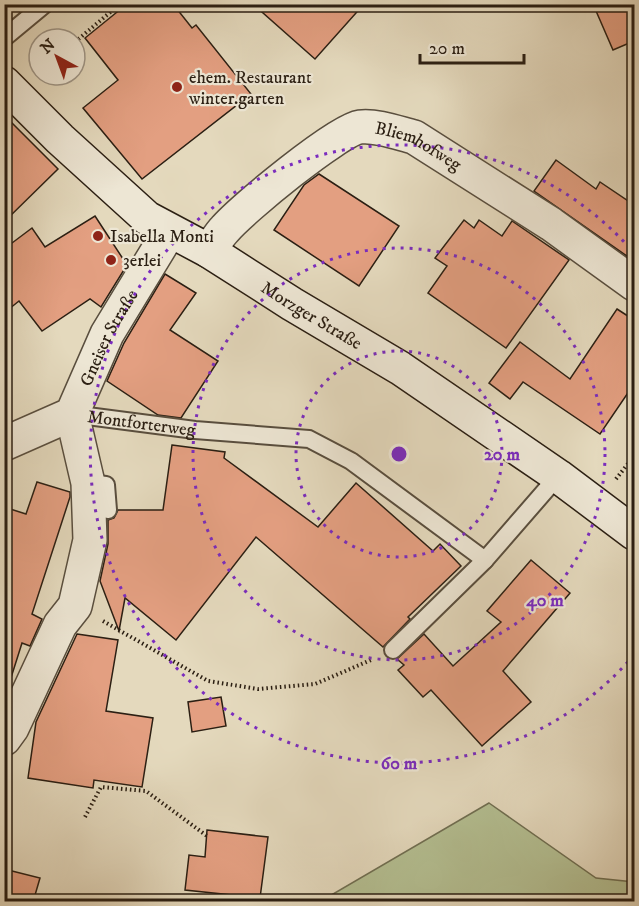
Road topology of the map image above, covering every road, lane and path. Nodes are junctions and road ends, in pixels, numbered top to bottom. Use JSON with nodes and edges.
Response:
{"nodes":[{"id":1,"x":45,"y":4,"type":"edge"},
{"id":2,"x":120,"y":4,"type":"edge"},
{"id":3,"x":87,"y":32,"type":"edge"},
{"id":4,"x":4,"y":38,"type":"edge"},
{"id":5,"x":4,"y":83,"type":"edge"},
{"id":6,"x":169,"y":232,"type":"junction"},
{"id":7,"x":209,"y":251,"type":"junction"},
{"id":8,"x":634,"y":284,"type":"edge"},
{"id":9,"x":72,"y":414,"type":"junction"},
{"id":10,"x":4,"y":444,"type":"edge"},
{"id":11,"x":634,"y":456,"type":"edge"},
{"id":12,"x":558,"y":476,"type":"junction"},
{"id":13,"x":88,"y":483,"type":"junction"},
{"id":14,"x":610,"y":486,"type":"dead end"},
{"id":15,"x":108,"y":510,"type":"dead end"},
{"id":16,"x":634,"y":532,"type":"edge"},
{"id":17,"x":485,"y":560,"type":"junction"},
{"id":18,"x":75,"y":606,"type":"junction"},
{"id":19,"x":393,"y":650,"type":"joint"},
{"id":20,"x":4,"y":739,"type":"edge"},
{"id":21,"x":85,"y":817,"type":"dead end"},
{"id":22,"x":207,"y":837,"type":"dead end"}],
"edges":[{"from":1,"to":4,"type":"lane"},
{"from":2,"to":3,"type":"path"},
{"from":5,"to":6,"type":"street","name":"Morzger Straße"},
{"from":6,"to":7,"type":"street","name":"Morzger Straße"},
{"from":6,"to":9,"type":"street","name":"Gneiser Straße"},
{"from":7,"to":8,"type":"street","name":"Bliemhofweg"},
{"from":7,"to":12,"type":"street","name":"Morzger Straße"},
{"from":9,"to":10,"type":"street"},
{"from":9,"to":13,"type":"street","name":"Montforterweg"},
{"from":9,"to":17,"type":"lane","name":"Montforterweg"},
{"from":11,"to":14,"type":"path"},
{"from":12,"to":16,"type":"street","name":"Morzger Straße"},
{"from":12,"to":17,"type":"lane"},
{"from":13,"to":15,"type":"lane"},
{"from":13,"to":18,"type":"street","name":"Montforterweg"},
{"from":17,"to":19,"type":"lane"},
{"from":18,"to":19,"type":"path"},
{"from":18,"to":20,"type":"street","name":"Montforterweg"},
{"from":21,"to":22,"type":"path"}]}
